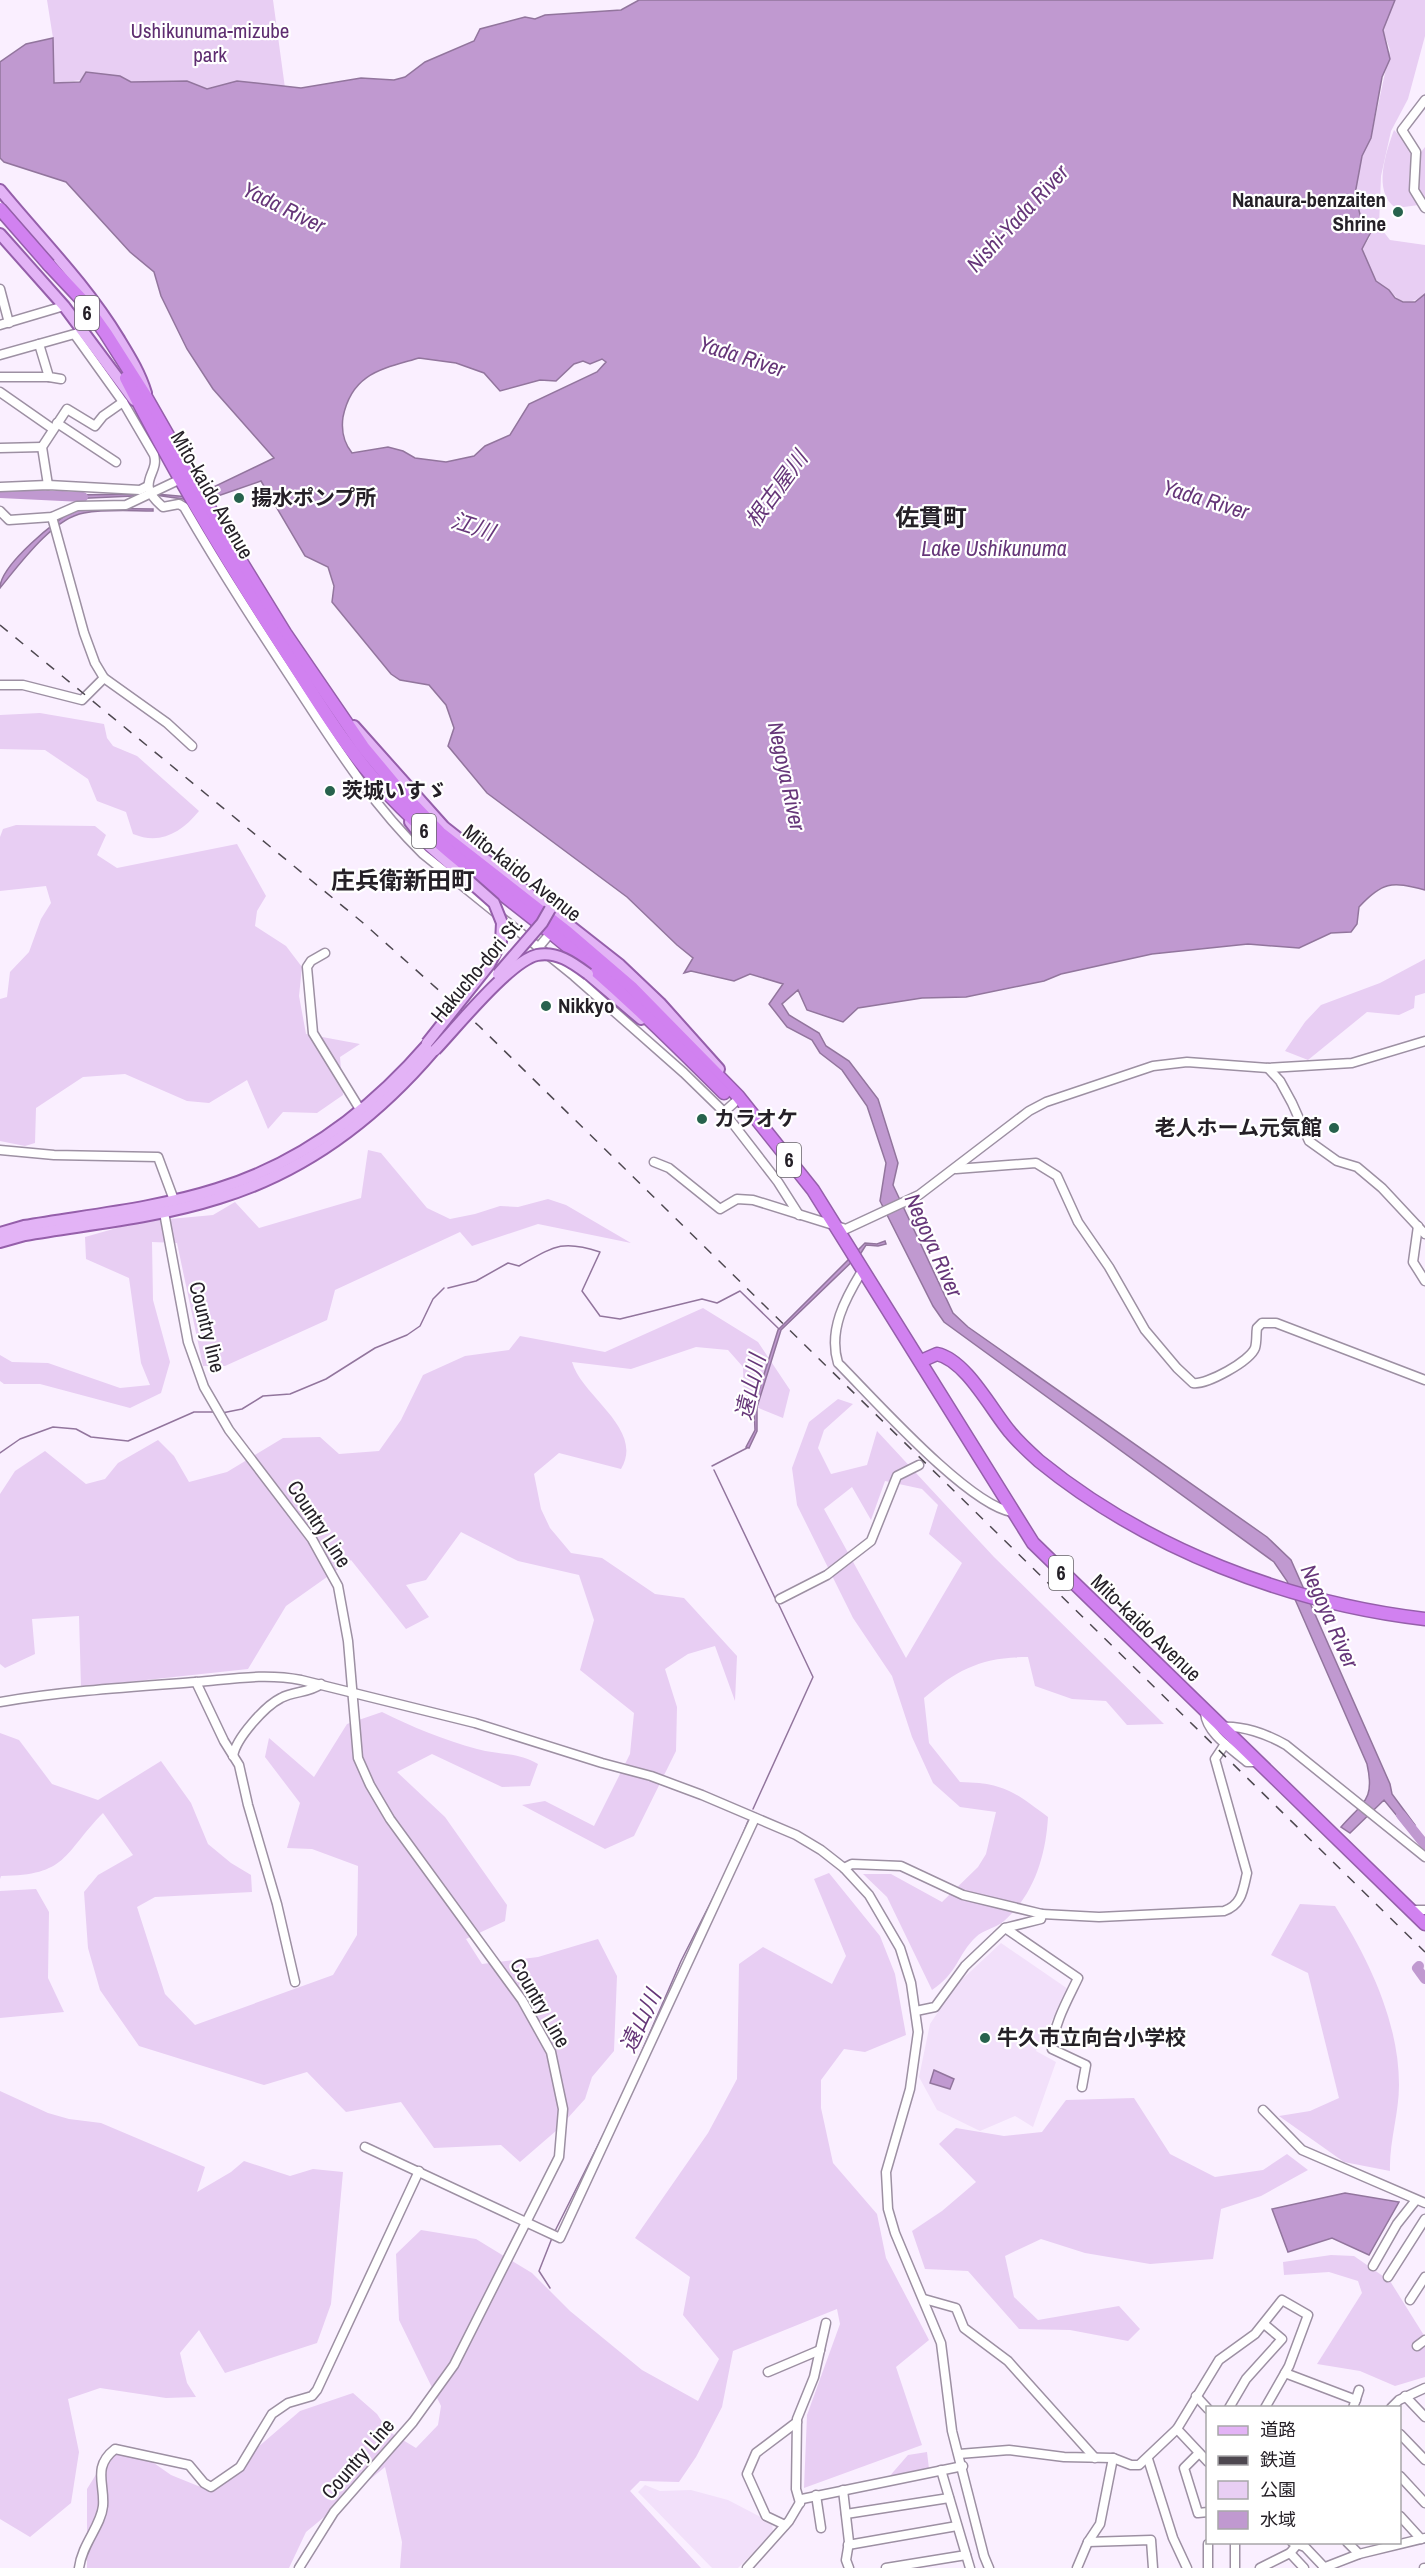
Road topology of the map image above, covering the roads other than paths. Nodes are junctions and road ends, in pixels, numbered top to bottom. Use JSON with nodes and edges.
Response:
{"nodes":[{"id":1,"x":1425,"y":100,"type":"edge"},
{"id":2,"x":0,"y":190,"type":"edge"},
{"id":3,"x":14,"y":208,"type":"junction"},
{"id":4,"x":1425,"y":208,"type":"edge"},
{"id":5,"x":0,"y":209,"type":"edge"},
{"id":6,"x":0,"y":219,"type":"edge"},
{"id":7,"x":0,"y":234,"type":"edge"},
{"id":8,"x":0,"y":289,"type":"edge"},
{"id":9,"x":64,"y":306,"type":"junction"},
{"id":10,"x":4,"y":324,"type":"edge"},
{"id":11,"x":79,"y":332,"type":"junction"},
{"id":12,"x":39,"y":344,"type":"junction"},
{"id":13,"x":0,"y":355,"type":"edge"},
{"id":14,"x":121,"y":363,"type":"junction"},
{"id":15,"x":0,"y":376,"type":"edge"},
{"id":16,"x":49,"y":377,"type":"junction"},
{"id":17,"x":61,"y":379,"type":"dead end"},
{"id":18,"x":0,"y":392,"type":"edge"},
{"id":19,"x":147,"y":397,"type":"junction"},
{"id":20,"x":123,"y":402,"type":"junction"},
{"id":21,"x":142,"y":409,"type":"junction"},
{"id":22,"x":55,"y":426,"type":"junction"},
{"id":23,"x":42,"y":447,"type":"junction"},
{"id":24,"x":0,"y":448,"type":"edge"},
{"id":25,"x":116,"y":462,"type":"dead end"},
{"id":26,"x":186,"y":477,"type":"junction"},
{"id":27,"x":48,"y":485,"type":"junction"},
{"id":28,"x":147,"y":486,"type":"junction"},
{"id":29,"x":0,"y":487,"type":"edge"},
{"id":30,"x":153,"y":494,"type":"junction"},
{"id":31,"x":0,"y":511,"type":"edge"},
{"id":32,"x":52,"y":517,"type":"junction"},
{"id":33,"x":259,"y":621,"type":"junction"},
{"id":34,"x":104,"y":678,"type":"junction"},
{"id":35,"x":319,"y":684,"type":"junction"},
{"id":36,"x":0,"y":685,"type":"edge"},
{"id":37,"x":192,"y":746,"type":"dead end"},
{"id":38,"x":385,"y":792,"type":"junction"},
{"id":39,"x":550,"y":909,"type":"junction"},
{"id":40,"x":554,"y":929,"type":"junction"},
{"id":41,"x":538,"y":948,"type":"junction"},
{"id":42,"x":325,"y":953,"type":"dead end"},
{"id":43,"x":1425,"y":1041,"type":"edge"},
{"id":44,"x":431,"y":1047,"type":"junction"},
{"id":45,"x":679,"y":1048,"type":"junction"},
{"id":46,"x":418,"y":1062,"type":"junction"},
{"id":47,"x":1268,"y":1068,"type":"junction"},
{"id":48,"x":736,"y":1100,"type":"junction"},
{"id":49,"x":361,"y":1111,"type":"junction"},
{"id":50,"x":724,"y":1112,"type":"junction"},
{"id":51,"x":0,"y":1150,"type":"edge"},
{"id":52,"x":654,"y":1162,"type":"dead end"},
{"id":53,"x":956,"y":1169,"type":"junction"},
{"id":54,"x":174,"y":1200,"type":"junction"},
{"id":55,"x":163,"y":1207,"type":"junction"},
{"id":56,"x":799,"y":1215,"type":"junction"},
{"id":57,"x":1418,"y":1226,"type":"junction"},
{"id":58,"x":836,"y":1227,"type":"junction"},
{"id":59,"x":0,"y":1233,"type":"edge"},
{"id":60,"x":1425,"y":1234,"type":"edge"},
{"id":61,"x":0,"y":1242,"type":"edge"},
{"id":62,"x":862,"y":1271,"type":"junction"},
{"id":63,"x":1425,"y":1281,"type":"edge"},
{"id":64,"x":921,"y":1361,"type":"junction"},
{"id":65,"x":1425,"y":1380,"type":"edge"},
{"id":66,"x":919,"y":1465,"type":"dead end"},
{"id":67,"x":266,"y":1478,"type":"joint"},
{"id":68,"x":1012,"y":1512,"type":"junction"},
{"id":69,"x":780,"y":1599,"type":"dead end"},
{"id":70,"x":1425,"y":1619,"type":"edge"},
{"id":71,"x":196,"y":1682,"type":"junction"},
{"id":72,"x":321,"y":1684,"type":"junction"},
{"id":73,"x":352,"y":1691,"type":"junction"},
{"id":74,"x":0,"y":1702,"type":"edge"},
{"id":75,"x":1205,"y":1713,"type":"junction"},
{"id":76,"x":1221,"y":1727,"type":"junction"},
{"id":77,"x":1226,"y":1744,"type":"junction"},
{"id":78,"x":233,"y":1756,"type":"junction"},
{"id":79,"x":1256,"y":1762,"type":"junction"},
{"id":80,"x":755,"y":1818,"type":"junction"},
{"id":81,"x":1425,"y":1857,"type":"edge"},
{"id":82,"x":844,"y":1868,"type":"junction"},
{"id":83,"x":1410,"y":1910,"type":"junction"},
{"id":84,"x":1425,"y":1910,"type":"edge"},
{"id":85,"x":1042,"y":1914,"type":"junction"},
{"id":86,"x":1425,"y":1924,"type":"edge"},
{"id":87,"x":1005,"y":1928,"type":"junction"},
{"id":88,"x":294,"y":1982,"type":"dead end"},
{"id":89,"x":916,"y":2011,"type":"junction"},
{"id":90,"x":1082,"y":2087,"type":"dead end"},
{"id":91,"x":1263,"y":2110,"type":"dead end"},
{"id":92,"x":365,"y":2147,"type":"dead end"},
{"id":93,"x":418,"y":2171,"type":"junction"},
{"id":94,"x":1416,"y":2200,"type":"junction"},
{"id":95,"x":1425,"y":2203,"type":"edge"},
{"id":96,"x":1425,"y":2220,"type":"edge"},
{"id":97,"x":525,"y":2222,"type":"junction"},
{"id":98,"x":1373,"y":2266,"type":"dead end"},
{"id":99,"x":1388,"y":2277,"type":"dead end"},
{"id":100,"x":1425,"y":2277,"type":"edge"},
{"id":101,"x":924,"y":2299,"type":"junction"},
{"id":102,"x":1410,"y":2300,"type":"dead end"},
{"id":103,"x":826,"y":2323,"type":"dead end"},
{"id":104,"x":1263,"y":2324,"type":"junction"},
{"id":105,"x":1425,"y":2340,"type":"edge"},
{"id":106,"x":1416,"y":2346,"type":"dead end"},
{"id":107,"x":820,"y":2350,"type":"junction"},
{"id":108,"x":768,"y":2373,"type":"dead end"},
{"id":109,"x":1285,"y":2373,"type":"junction"},
{"id":110,"x":1425,"y":2388,"type":"edge"},
{"id":111,"x":1359,"y":2390,"type":"dead end"},
{"id":112,"x":1196,"y":2396,"type":"junction"},
{"id":113,"x":1405,"y":2396,"type":"junction"},
{"id":114,"x":1355,"y":2404,"type":"edge"},
{"id":115,"x":1230,"y":2406,"type":"edge"},
{"id":116,"x":1266,"y":2406,"type":"edge"},
{"id":117,"x":1393,"y":2406,"type":"edge"},
{"id":118,"x":1206,"y":2407,"type":"edge"},
{"id":119,"x":1425,"y":2417,"type":"edge"},
{"id":120,"x":796,"y":2422,"type":"junction"},
{"id":121,"x":1177,"y":2429,"type":"junction"},
{"id":122,"x":1401,"y":2435,"type":"edge"},
{"id":123,"x":1198,"y":2453,"type":"junction"},
{"id":124,"x":959,"y":2454,"type":"junction"},
{"id":125,"x":1095,"y":2458,"type":"junction"},
{"id":126,"x":1113,"y":2458,"type":"junction"},
{"id":127,"x":1148,"y":2459,"type":"junction"},
{"id":128,"x":1206,"y":2460,"type":"edge"},
{"id":129,"x":1425,"y":2460,"type":"edge"},
{"id":130,"x":963,"y":2466,"type":"junction"},
{"id":131,"x":941,"y":2470,"type":"junction"},
{"id":132,"x":1401,"y":2477,"type":"edge"},
{"id":133,"x":843,"y":2490,"type":"junction"},
{"id":134,"x":816,"y":2495,"type":"junction"},
{"id":135,"x":949,"y":2498,"type":"junction"},
{"id":136,"x":800,"y":2503,"type":"junction"},
{"id":137,"x":1425,"y":2503,"type":"edge"},
{"id":138,"x":1206,"y":2512,"type":"edge"},
{"id":139,"x":846,"y":2514,"type":"junction"},
{"id":140,"x":1401,"y":2517,"type":"edge"},
{"id":141,"x":785,"y":2525,"type":"junction"},
{"id":142,"x":957,"y":2526,"type":"junction"},
{"id":143,"x":821,"y":2528,"type":"dead end"},
{"id":144,"x":1423,"y":2538,"type":"edge"},
{"id":145,"x":1088,"y":2542,"type":"junction"},
{"id":146,"x":1401,"y":2542,"type":"edge"},
{"id":147,"x":1208,"y":2544,"type":"dead end"},
{"id":148,"x":1235,"y":2544,"type":"edge"},
{"id":149,"x":1349,"y":2544,"type":"edge"},
{"id":150,"x":1388,"y":2544,"type":"edge"},
{"id":151,"x":1295,"y":2545,"type":"edge"},
{"id":152,"x":849,"y":2546,"type":"junction"},
{"id":153,"x":1359,"y":2554,"type":"junction"},
{"id":154,"x":966,"y":2555,"type":"junction"},
{"id":155,"x":79,"y":2568,"type":"edge"},
{"id":156,"x":299,"y":2568,"type":"edge"},
{"id":157,"x":747,"y":2568,"type":"edge"},
{"id":158,"x":849,"y":2568,"type":"edge"},
{"id":159,"x":886,"y":2568,"type":"edge"},
{"id":160,"x":970,"y":2568,"type":"edge"},
{"id":161,"x":989,"y":2568,"type":"edge"},
{"id":162,"x":1077,"y":2568,"type":"edge"},
{"id":163,"x":1153,"y":2568,"type":"edge"},
{"id":164,"x":1187,"y":2568,"type":"edge"},
{"id":165,"x":1208,"y":2568,"type":"edge"},
{"id":166,"x":1235,"y":2568,"type":"edge"},
{"id":167,"x":1260,"y":2568,"type":"edge"},
{"id":168,"x":1304,"y":2568,"type":"edge"},
{"id":169,"x":1324,"y":2568,"type":"edge"}],
"edges":[{"from":1,"to":4,"type":"street"},
{"from":2,"to":3,"type":"main road"},
{"from":3,"to":6,"type":"street"},
{"from":3,"to":19,"type":"main road"},
{"from":5,"to":14,"type":"highway","number":"6","bridge":true},
{"from":7,"to":9,"type":"main road"},
{"from":8,"to":10,"type":"street"},
{"from":9,"to":10,"type":"street"},
{"from":9,"to":11,"type":"main road"},
{"from":11,"to":12,"type":"street"},
{"from":11,"to":20,"type":"street"},
{"from":11,"to":21,"type":"main road"},
{"from":12,"to":13,"type":"street"},
{"from":12,"to":16,"type":"street"},
{"from":14,"to":19,"type":"highway","number":"6"},
{"from":14,"to":21,"type":"highway","number":"6"},
{"from":15,"to":16,"type":"street"},
{"from":16,"to":17,"type":"street"},
{"from":18,"to":22,"type":"street"},
{"from":19,"to":26,"type":"highway","name":"Mito-kaido Avenue","number":"6"},
{"from":20,"to":22,"type":"street"},
{"from":20,"to":28,"type":"street"},
{"from":21,"to":26,"type":"highway","name":"Mito-kaido Avenue","number":"6"},
{"from":22,"to":23,"type":"street"},
{"from":22,"to":25,"type":"street"},
{"from":23,"to":24,"type":"street"},
{"from":23,"to":27,"type":"street"},
{"from":26,"to":30,"type":"street"},
{"from":26,"to":33,"type":"highway","name":"Mito-kaido Avenue","number":"6"},
{"from":26,"to":35,"type":"highway","name":"Mito-kaido Avenue","number":"6"},
{"from":27,"to":28,"type":"street"},
{"from":27,"to":29,"type":"street"},
{"from":28,"to":30,"type":"street"},
{"from":30,"to":32,"type":"street"},
{"from":30,"to":33,"type":"street"},
{"from":31,"to":32,"type":"street"},
{"from":32,"to":34,"type":"street"},
{"from":33,"to":38,"type":"highway","name":"Mito-kaido Avenue","number":"6"},
{"from":33,"to":41,"type":"street"},
{"from":34,"to":36,"type":"street"},
{"from":34,"to":37,"type":"street"},
{"from":35,"to":39,"type":"main road"},
{"from":35,"to":40,"type":"highway","name":"Mito-kaido Avenue","number":"6"},
{"from":38,"to":40,"type":"highway","name":"Mito-kaido Avenue","number":"6"},
{"from":38,"to":44,"type":"main road","bridge":true},
{"from":39,"to":44,"type":"main road","name":"Hakucho-dori St.","bridge":true},
{"from":39,"to":48,"type":"main road"},
{"from":40,"to":41,"type":"street"},
{"from":40,"to":45,"type":"highway","name":"Mito-kaido Avenue","number":"6"},
{"from":40,"to":48,"type":"highway","name":"Mito-kaido Avenue","number":"6"},
{"from":41,"to":50,"type":"street"},
{"from":42,"to":49,"type":"street"},
{"from":43,"to":47,"type":"street"},
{"from":44,"to":45,"type":"main road","bridge":true},
{"from":44,"to":46,"type":"main road","name":"Hakucho-dori St."},
{"from":45,"to":48,"type":"highway","name":"Mito-kaido Avenue","number":"6"},
{"from":46,"to":49,"type":"main road","name":"Hakucho-dori St."},
{"from":46,"to":55,"type":"main road","name":"Hakucho-dori St."},
{"from":47,"to":53,"type":"street"},
{"from":47,"to":57,"type":"street"},
{"from":48,"to":50,"type":"street"},
{"from":48,"to":58,"type":"highway","name":"Mito-kaido Avenue","number":"6"},
{"from":49,"to":54,"type":"main road","name":"Hakucho-dori St."},
{"from":50,"to":56,"type":"street"},
{"from":51,"to":54,"type":"street"},
{"from":52,"to":56,"type":"street"},
{"from":53,"to":58,"type":"street"},
{"from":53,"to":65,"type":"street"},
{"from":54,"to":55,"type":"main road","name":"Hakucho-dori St."},
{"from":55,"to":59,"type":"main road","name":"Hakucho-dori St."},
{"from":55,"to":61,"type":"main road","name":"Hakucho-dori St."},
{"from":55,"to":67,"type":"street","name":"Country line"},
{"from":56,"to":58,"type":"street"},
{"from":57,"to":60,"type":"street"},
{"from":57,"to":63,"type":"street"},
{"from":58,"to":62,"type":"highway","name":"Mito-kaido Avenue","number":"6"},
{"from":62,"to":64,"type":"highway","name":"Mito-kaido Avenue","number":"6"},
{"from":62,"to":68,"type":"street"},
{"from":64,"to":68,"type":"highway","name":"Mito-kaido Avenue","number":"6"},
{"from":64,"to":70,"type":"highway"},
{"from":66,"to":69,"type":"street"},
{"from":67,"to":73,"type":"street","name":"Country Line"},
{"from":68,"to":75,"type":"highway","name":"Mito-kaido Avenue","number":"6"},
{"from":71,"to":72,"type":"street"},
{"from":71,"to":74,"type":"street"},
{"from":71,"to":78,"type":"street"},
{"from":72,"to":73,"type":"street"},
{"from":72,"to":78,"type":"street"},
{"from":73,"to":80,"type":"street"},
{"from":73,"to":97,"type":"street","name":"Country Line"},
{"from":75,"to":76,"type":"highway","name":"Mito-kaido Avenue","number":"6"},
{"from":75,"to":77,"type":"street"},
{"from":76,"to":79,"type":"highway","name":"Mito-kaido Avenue","number":"6"},
{"from":76,"to":81,"type":"street"},
{"from":77,"to":79,"type":"street"},
{"from":77,"to":85,"type":"street"},
{"from":78,"to":88,"type":"street"},
{"from":79,"to":83,"type":"highway","name":"Mito-kaido Avenue","number":"6"},
{"from":80,"to":82,"type":"street"},
{"from":80,"to":97,"type":"street"},
{"from":82,"to":85,"type":"street"},
{"from":82,"to":89,"type":"street"},
{"from":83,"to":84,"type":"street"},
{"from":83,"to":86,"type":"highway","name":"Mito-kaido Avenue","number":"6"},
{"from":85,"to":87,"type":"street"},
{"from":87,"to":89,"type":"street"},
{"from":87,"to":90,"type":"street"},
{"from":89,"to":101,"type":"street"},
{"from":91,"to":94,"type":"street"},
{"from":92,"to":93,"type":"street"},
{"from":93,"to":97,"type":"street"},
{"from":93,"to":155,"type":"street"},
{"from":94,"to":95,"type":"street"},
{"from":94,"to":98,"type":"street"},
{"from":96,"to":99,"type":"street"},
{"from":97,"to":156,"type":"street","name":"Country Line"},
{"from":100,"to":102,"type":"street"},
{"from":101,"to":124,"type":"street"},
{"from":101,"to":125,"type":"street"},
{"from":103,"to":107,"type":"street"},
{"from":104,"to":109,"type":"street"},
{"from":104,"to":112,"type":"street"},
{"from":104,"to":115,"type":"street"},
{"from":105,"to":106,"type":"street"},
{"from":107,"to":108,"type":"street"},
{"from":107,"to":120,"type":"street"},
{"from":109,"to":114,"type":"street"},
{"from":109,"to":116,"type":"street"},
{"from":110,"to":113,"type":"street"},
{"from":111,"to":114,"type":"street"},
{"from":112,"to":118,"type":"street"},
{"from":112,"to":121,"type":"street"},
{"from":113,"to":117,"type":"street"},
{"from":113,"to":119,"type":"street"},
{"from":120,"to":136,"type":"street"},
{"from":120,"to":141,"type":"street"},
{"from":121,"to":123,"type":"street"},
{"from":121,"to":127,"type":"street"},
{"from":122,"to":129,"type":"street"},
{"from":123,"to":128,"type":"street"},
{"from":123,"to":138,"type":"street"},
{"from":124,"to":125,"type":"street"},
{"from":124,"to":130,"type":"street"},
{"from":125,"to":126,"type":"street"},
{"from":126,"to":127,"type":"street"},
{"from":126,"to":145,"type":"street"},
{"from":127,"to":164,"type":"street"},
{"from":130,"to":131,"type":"street"},
{"from":130,"to":161,"type":"street"},
{"from":131,"to":133,"type":"street"},
{"from":131,"to":135,"type":"street"},
{"from":132,"to":137,"type":"street"},
{"from":133,"to":134,"type":"street"},
{"from":133,"to":139,"type":"street"},
{"from":134,"to":136,"type":"street"},
{"from":134,"to":143,"type":"street"},
{"from":135,"to":139,"type":"street"},
{"from":135,"to":142,"type":"street"},
{"from":136,"to":141,"type":"street"},
{"from":139,"to":152,"type":"street"},
{"from":140,"to":144,"type":"street"},
{"from":141,"to":157,"type":"street"},
{"from":142,"to":152,"type":"street"},
{"from":142,"to":154,"type":"street"},
{"from":144,"to":146,"type":"street"},
{"from":145,"to":162,"type":"street"},
{"from":145,"to":163,"type":"street"},
{"from":147,"to":165,"type":"street"},
{"from":148,"to":166,"type":"street"},
{"from":149,"to":153,"type":"street"},
{"from":150,"to":153,"type":"street"},
{"from":151,"to":167,"type":"street"},
{"from":151,"to":168,"type":"street"},
{"from":151,"to":169,"type":"street"},
{"from":152,"to":158,"type":"street"},
{"from":153,"to":169,"type":"street"},
{"from":154,"to":159,"type":"street"},
{"from":154,"to":160,"type":"street"}]}
